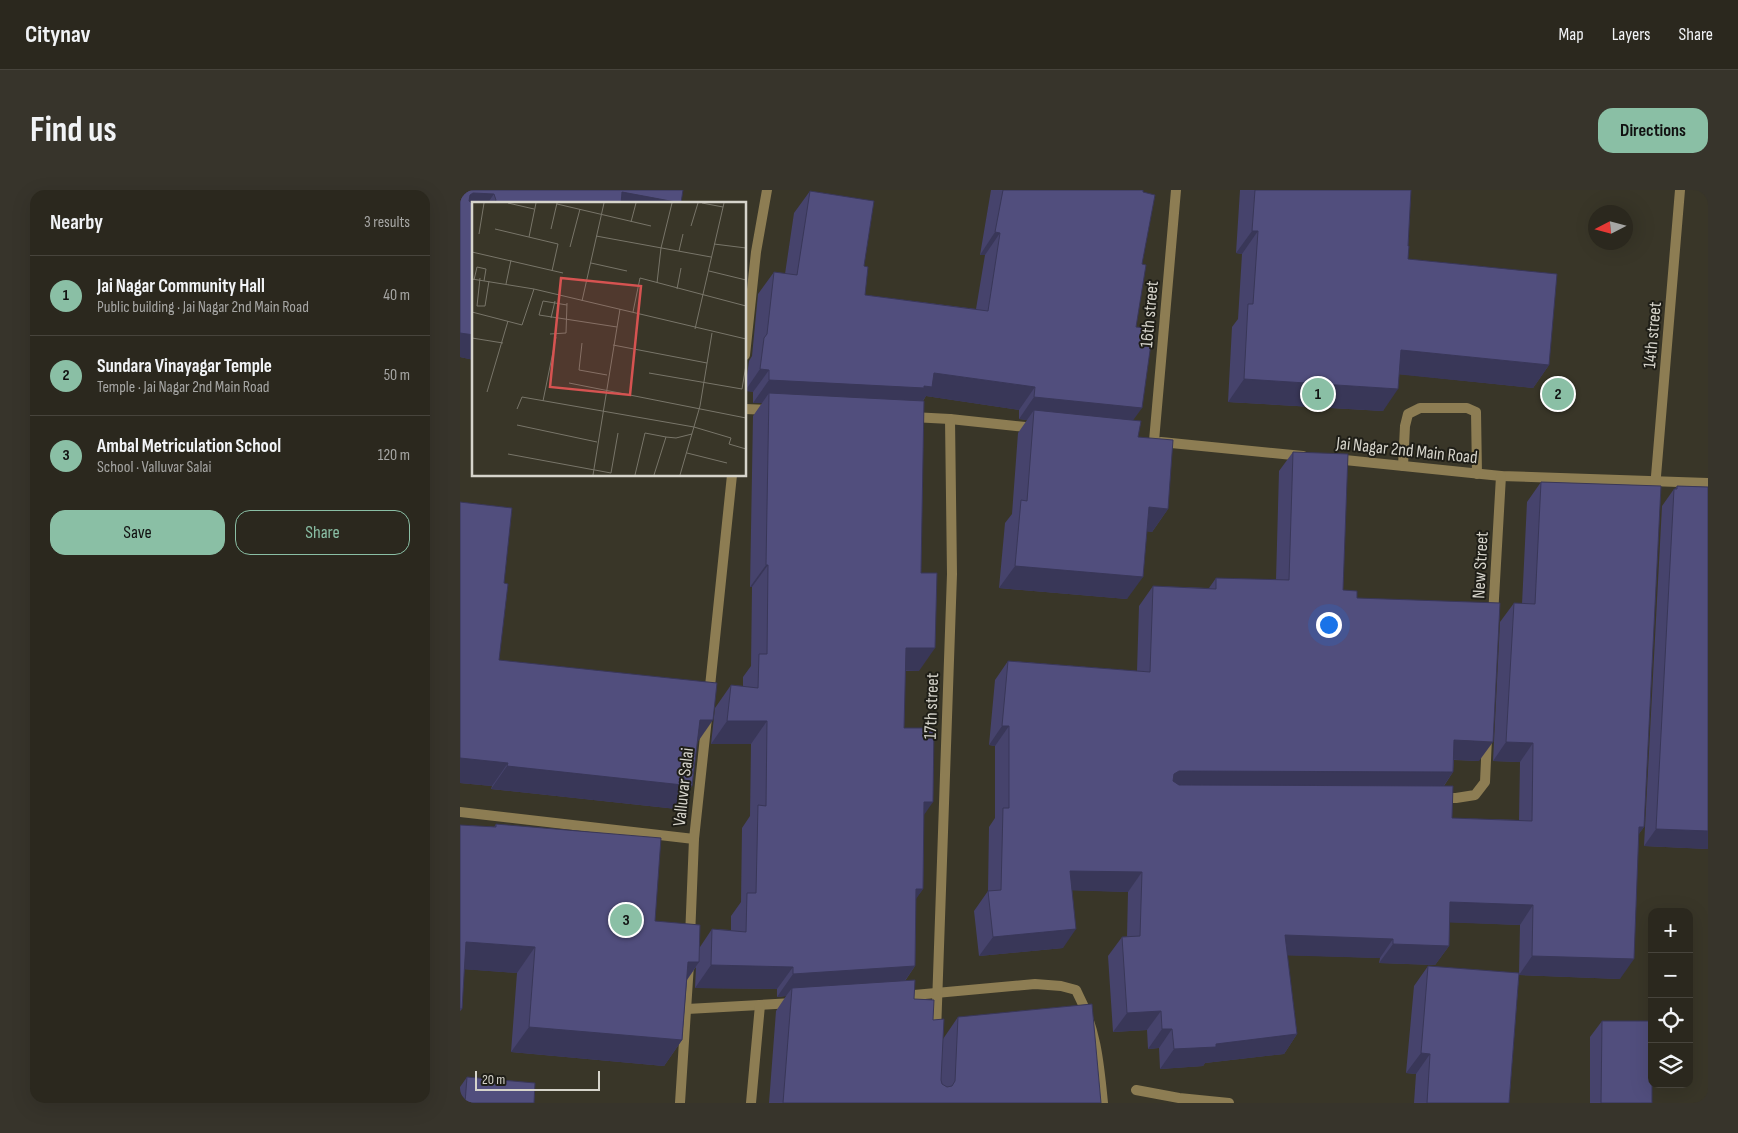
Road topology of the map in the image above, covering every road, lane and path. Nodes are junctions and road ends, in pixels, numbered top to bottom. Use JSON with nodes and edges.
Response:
{"nodes":[{"id":1,"x":767,"y":190,"type":"edge"},
{"id":2,"x":1176,"y":190,"type":"edge"},
{"id":3,"x":1680,"y":190,"type":"edge"},
{"id":4,"x":746,"y":251,"type":"edge"},
{"id":5,"x":756,"y":252,"type":"junction"},
{"id":6,"x":746,"y":345,"type":"edge"},
{"id":7,"x":746,"y":409,"type":"edge"},
{"id":8,"x":784,"y":411,"type":"edge"},
{"id":9,"x":901,"y":416,"type":"edge"},
{"id":10,"x":950,"y":419,"type":"junction"},
{"id":11,"x":1047,"y":429,"type":"edge"},
{"id":12,"x":1149,"y":440,"type":"joint"},
{"id":13,"x":1403,"y":466,"type":"junction"},
{"id":14,"x":1477,"y":474,"type":"junction"},
{"id":15,"x":732,"y":476,"type":"edge"},
{"id":16,"x":1501,"y":476,"type":"junction"},
{"id":17,"x":1656,"y":482,"type":"junction"},
{"id":18,"x":1708,"y":482,"type":"edge"},
{"id":19,"x":1655,"y":502,"type":"edge"},
{"id":20,"x":1493,"y":624,"type":"edge"},
{"id":21,"x":1487,"y":732,"type":"edge"},
{"id":22,"x":1426,"y":798,"type":"edge"},
{"id":23,"x":460,"y":812,"type":"edge"},
{"id":24,"x":694,"y":839,"type":"junction"},
{"id":25,"x":938,"y":993,"type":"junction"},
{"id":26,"x":889,"y":997,"type":"edge"},
{"id":27,"x":800,"y":1002,"type":"edge"},
{"id":28,"x":760,"y":1005,"type":"junction"},
{"id":29,"x":687,"y":1009,"type":"junction"},
{"id":30,"x":935,"y":1043,"type":"edge"},
{"id":31,"x":1136,"y":1090,"type":"dead end"},
{"id":32,"x":680,"y":1103,"type":"edge"},
{"id":33,"x":751,"y":1103,"type":"edge"},
{"id":34,"x":1104,"y":1103,"type":"edge"},
{"id":35,"x":1229,"y":1103,"type":"edge"}],
"edges":[{"from":1,"to":5,"type":"street"},
{"from":2,"to":12,"type":"street","name":"16th street"},
{"from":3,"to":17,"type":"street","name":"14th street"},
{"from":4,"to":5,"type":"street"},
{"from":5,"to":6,"type":"street"},
{"from":7,"to":8,"type":"street"},
{"from":9,"to":10,"type":"street"},
{"from":10,"to":11,"type":"street"},
{"from":10,"to":25,"type":"street","name":"17th street"},
{"from":12,"to":13,"type":"street","name":"Jai Nagar 2nd Main Road"},
{"from":13,"to":14,"type":"street","name":"Jai Nagar 2nd Main Road"},
{"from":13,"to":14,"type":"street"},
{"from":14,"to":16,"type":"street","name":"Jai Nagar 2nd Main Road"},
{"from":15,"to":24,"type":"street","name":"Valluvar Salai"},
{"from":16,"to":17,"type":"street","name":"Jai Nagar 2nd Main Road"},
{"from":16,"to":20,"type":"street","name":"New Street"},
{"from":17,"to":18,"type":"street","name":"Jai Nagar 2nd Main Road"},
{"from":17,"to":19,"type":"street","name":"14th street"},
{"from":21,"to":22,"type":"street"},
{"from":23,"to":24,"type":"street"},
{"from":24,"to":29,"type":"street","name":"Valluvar Salai"},
{"from":25,"to":26,"type":"street"},
{"from":25,"to":30,"type":"street","name":"17th street"},
{"from":25,"to":34,"type":"street"},
{"from":27,"to":28,"type":"street"},
{"from":28,"to":29,"type":"street"},
{"from":28,"to":33,"type":"street"},
{"from":29,"to":32,"type":"street","name":"Valluvar Salai"},
{"from":31,"to":35,"type":"street"}]}
